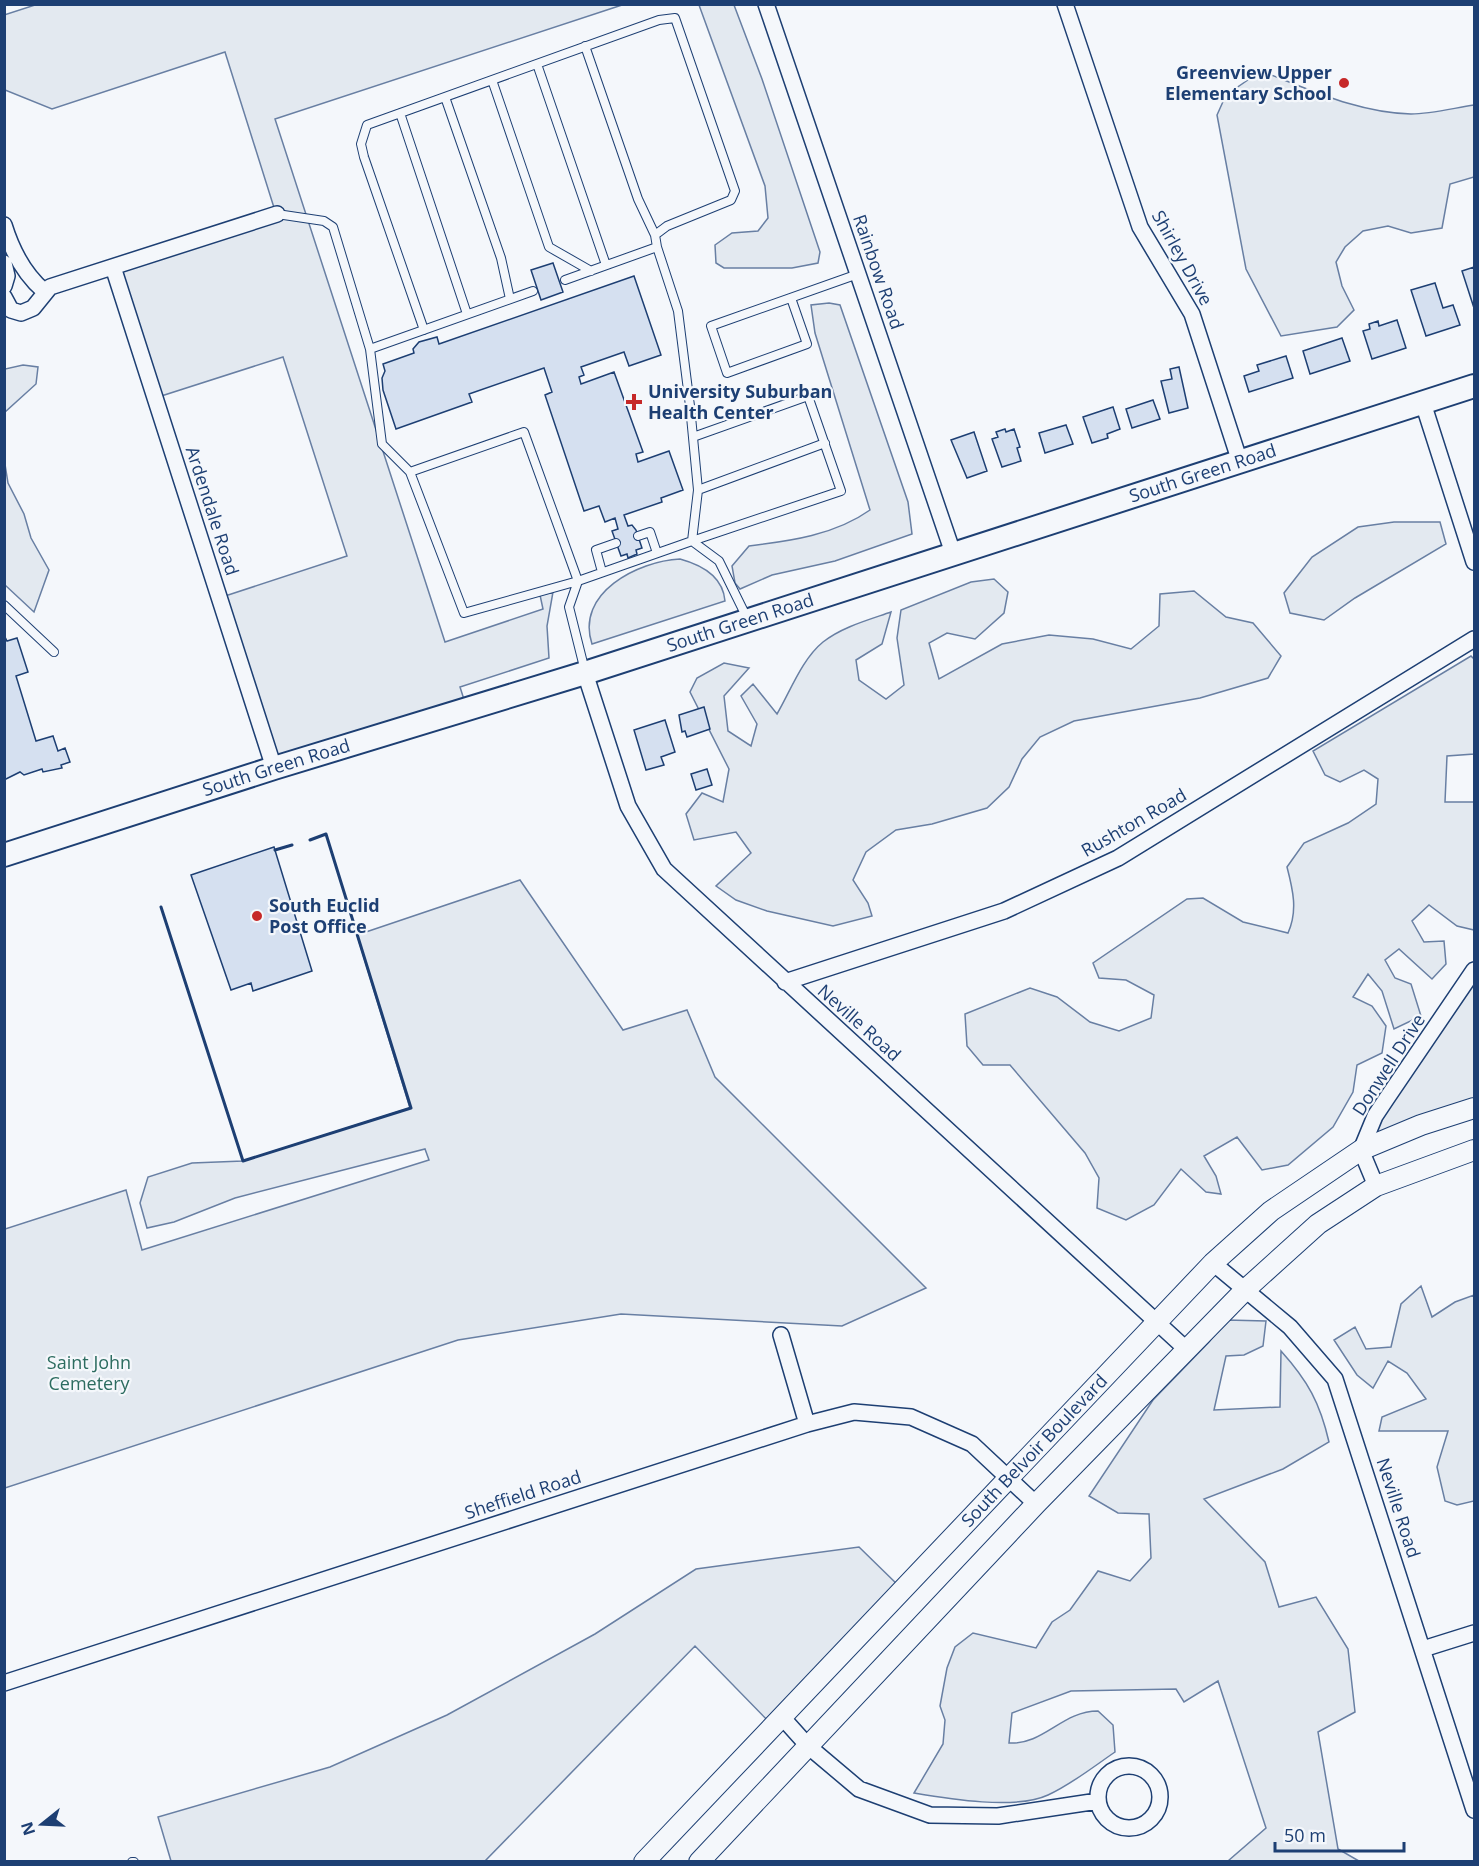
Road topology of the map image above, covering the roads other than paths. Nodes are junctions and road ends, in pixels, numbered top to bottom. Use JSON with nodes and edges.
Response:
{"nodes":[{"id":1,"x":766,"y":4,"type":"edge"},
{"id":2,"x":1065,"y":4,"type":"edge"},
{"id":3,"x":585,"y":46,"type":"junction"},
{"id":4,"x":537,"y":64,"type":"junction"},
{"id":5,"x":492,"y":80,"type":"junction"},
{"id":6,"x":445,"y":97,"type":"junction"},
{"id":7,"x":400,"y":113,"type":"junction"},
{"id":8,"x":277,"y":214,"type":"joint"},
{"id":9,"x":4,"y":225,"type":"edge"},
{"id":10,"x":655,"y":235,"type":"junction"},
{"id":11,"x":657,"y":247,"type":"junction"},
{"id":12,"x":4,"y":263,"type":"edge"},
{"id":13,"x":606,"y":265,"type":"junction"},
{"id":14,"x":113,"y":267,"type":"junction"},
{"id":15,"x":591,"y":270,"type":"junction"},
{"id":16,"x":858,"y":274,"type":"junction"},
{"id":17,"x":566,"y":280,"type":"dead end"},
{"id":18,"x":4,"y":286,"type":"edge"},
{"id":19,"x":44,"y":291,"type":"junction"},
{"id":20,"x":533,"y":291,"type":"dead end"},
{"id":21,"x":4,"y":297,"type":"edge"},
{"id":22,"x":791,"y":298,"type":"junction"},
{"id":23,"x":510,"y":299,"type":"junction"},
{"id":24,"x":467,"y":314,"type":"junction"},
{"id":25,"x":424,"y":330,"type":"junction"},
{"id":26,"x":370,"y":349,"type":"junction"},
{"id":27,"x":1474,"y":386,"type":"edge"},
{"id":28,"x":1423,"y":403,"type":"junction"},
{"id":29,"x":693,"y":437,"type":"junction"},
{"id":30,"x":825,"y":443,"type":"junction"},
{"id":31,"x":1240,"y":462,"type":"junction"},
{"id":32,"x":410,"y":471,"type":"junction"},
{"id":33,"x":698,"y":490,"type":"junction"},
{"id":34,"x":638,"y":536,"type":"dead end"},
{"id":35,"x":692,"y":541,"type":"junction"},
{"id":36,"x":616,"y":543,"type":"dead end"},
{"id":37,"x":657,"y":553,"type":"junction"},
{"id":38,"x":953,"y":553,"type":"junction"},
{"id":39,"x":1474,"y":562,"type":"edge"},
{"id":40,"x":602,"y":572,"type":"junction"},
{"id":41,"x":578,"y":581,"type":"junction"},
{"id":42,"x":4,"y":605,"type":"edge"},
{"id":43,"x":747,"y":620,"type":"junction"},
{"id":44,"x":1474,"y":639,"type":"edge"},
{"id":45,"x":54,"y":652,"type":"dead end"},
{"id":46,"x":585,"y":673,"type":"junction"},
{"id":47,"x":274,"y":768,"type":"junction"},
{"id":48,"x":4,"y":855,"type":"edge"},
{"id":49,"x":1474,"y":970,"type":"edge"},
{"id":50,"x":785,"y":982,"type":"junction"},
{"id":51,"x":1474,"y":1108,"type":"edge"},
{"id":52,"x":1361,"y":1150,"type":"junction"},
{"id":53,"x":1474,"y":1150,"type":"edge"},
{"id":54,"x":1376,"y":1186,"type":"junction"},
{"id":55,"x":1213,"y":1263,"type":"junction"},
{"id":56,"x":1246,"y":1289,"type":"junction"},
{"id":57,"x":1158,"y":1322,"type":"junction"},
{"id":58,"x":781,"y":1335,"type":"dead end"},
{"id":59,"x":1186,"y":1349,"type":"junction"},
{"id":60,"x":807,"y":1424,"type":"junction"},
{"id":61,"x":1008,"y":1477,"type":"junction"},
{"id":62,"x":1036,"y":1504,"type":"junction"},
{"id":63,"x":1474,"y":1633,"type":"edge"},
{"id":64,"x":1423,"y":1649,"type":"junction"},
{"id":65,"x":4,"y":1683,"type":"edge"},
{"id":66,"x":782,"y":1717,"type":"junction"},
{"id":67,"x":808,"y":1746,"type":"junction"},
{"id":68,"x":1098,"y":1801,"type":"junction"},
{"id":69,"x":1474,"y":1810,"type":"edge"},
{"id":70,"x":644,"y":1862,"type":"edge"},
{"id":71,"x":699,"y":1862,"type":"edge"}],
"edges":[{"from":1,"to":16,"type":"street","name":"Rainbow Road"},
{"from":2,"to":31,"type":"street","name":"Shirley Drive"},
{"from":3,"to":4,"type":"lane"},
{"from":3,"to":10,"type":"lane"},
{"from":3,"to":10,"type":"lane"},
{"from":4,"to":5,"type":"lane"},
{"from":4,"to":13,"type":"lane"},
{"from":5,"to":6,"type":"lane"},
{"from":5,"to":15,"type":"lane"},
{"from":6,"to":7,"type":"lane"},
{"from":6,"to":23,"type":"lane"},
{"from":7,"to":24,"type":"lane"},
{"from":7,"to":25,"type":"lane"},
{"from":8,"to":14,"type":"street"},
{"from":8,"to":26,"type":"lane"},
{"from":9,"to":19,"type":"street"},
{"from":10,"to":11,"type":"lane"},
{"from":11,"to":13,"type":"lane"},
{"from":11,"to":29,"type":"lane"},
{"from":12,"to":18,"type":"street"},
{"from":13,"to":15,"type":"lane"},
{"from":14,"to":19,"type":"street"},
{"from":14,"to":47,"type":"street","name":"Ardendale Road"},
{"from":15,"to":17,"type":"lane"},
{"from":16,"to":22,"type":"lane"},
{"from":16,"to":38,"type":"street","name":"Rainbow Road"},
{"from":19,"to":21,"type":"street"},
{"from":20,"to":23,"type":"lane"},
{"from":22,"to":22,"type":"lane"},
{"from":23,"to":24,"type":"lane"},
{"from":24,"to":25,"type":"lane"},
{"from":25,"to":26,"type":"lane"},
{"from":26,"to":32,"type":"lane"},
{"from":27,"to":28,"type":"main road","name":"South Green Road"},
{"from":28,"to":31,"type":"main road","name":"South Green Road"},
{"from":28,"to":39,"type":"street"},
{"from":29,"to":30,"type":"lane"},
{"from":29,"to":33,"type":"lane"},
{"from":30,"to":33,"type":"lane"},
{"from":30,"to":35,"type":"lane"},
{"from":31,"to":38,"type":"main road","name":"South Green Road"},
{"from":32,"to":41,"type":"lane"},
{"from":32,"to":41,"type":"lane"},
{"from":33,"to":35,"type":"lane"},
{"from":34,"to":37,"type":"lane"},
{"from":35,"to":37,"type":"lane"},
{"from":35,"to":43,"type":"lane"},
{"from":36,"to":40,"type":"lane"},
{"from":37,"to":40,"type":"lane"},
{"from":38,"to":43,"type":"main road","name":"South Green Road"},
{"from":40,"to":41,"type":"lane"},
{"from":41,"to":46,"type":"lane"},
{"from":42,"to":45,"type":"lane"},
{"from":43,"to":46,"type":"main road","name":"South Green Road"},
{"from":44,"to":50,"type":"street","name":"Rushton Road"},
{"from":46,"to":47,"type":"main road","name":"South Green Road"},
{"from":46,"to":50,"type":"street","name":"Neville Road"},
{"from":47,"to":48,"type":"main road","name":"South Green Road"},
{"from":49,"to":52,"type":"street","name":"Donwell Drive"},
{"from":50,"to":57,"type":"street","name":"Neville Road"},
{"from":51,"to":52,"type":"street","name":"South Belvoir Boulevard"},
{"from":52,"to":54,"type":"street"},
{"from":52,"to":55,"type":"street","name":"South Belvoir Boulevard"},
{"from":53,"to":54,"type":"street"},
{"from":54,"to":56,"type":"street"},
{"from":55,"to":56,"type":"street","name":"Neville Road"},
{"from":55,"to":57,"type":"street","name":"South Belvoir Boulevard"},
{"from":56,"to":59,"type":"street"},
{"from":56,"to":64,"type":"street","name":"Neville Road"},
{"from":57,"to":59,"type":"street","name":"Neville Road"},
{"from":57,"to":61,"type":"street","name":"South Belvoir Boulevard"},
{"from":58,"to":60,"type":"street"},
{"from":59,"to":62,"type":"street"},
{"from":60,"to":61,"type":"street","name":"Sheffield Road"},
{"from":60,"to":65,"type":"street","name":"Sheffield Road"},
{"from":61,"to":62,"type":"street","name":"Sheffield Road"},
{"from":61,"to":66,"type":"street","name":"South Belvoir Boulevard"},
{"from":62,"to":67,"type":"street"},
{"from":63,"to":64,"type":"street"},
{"from":64,"to":69,"type":"street","name":"Neville Road"},
{"from":66,"to":67,"type":"street"},
{"from":66,"to":70,"type":"street","name":"South Belvoir Boulevard"},
{"from":67,"to":68,"type":"street"},
{"from":67,"to":71,"type":"street"},
{"from":68,"to":68,"type":"street"}]}
